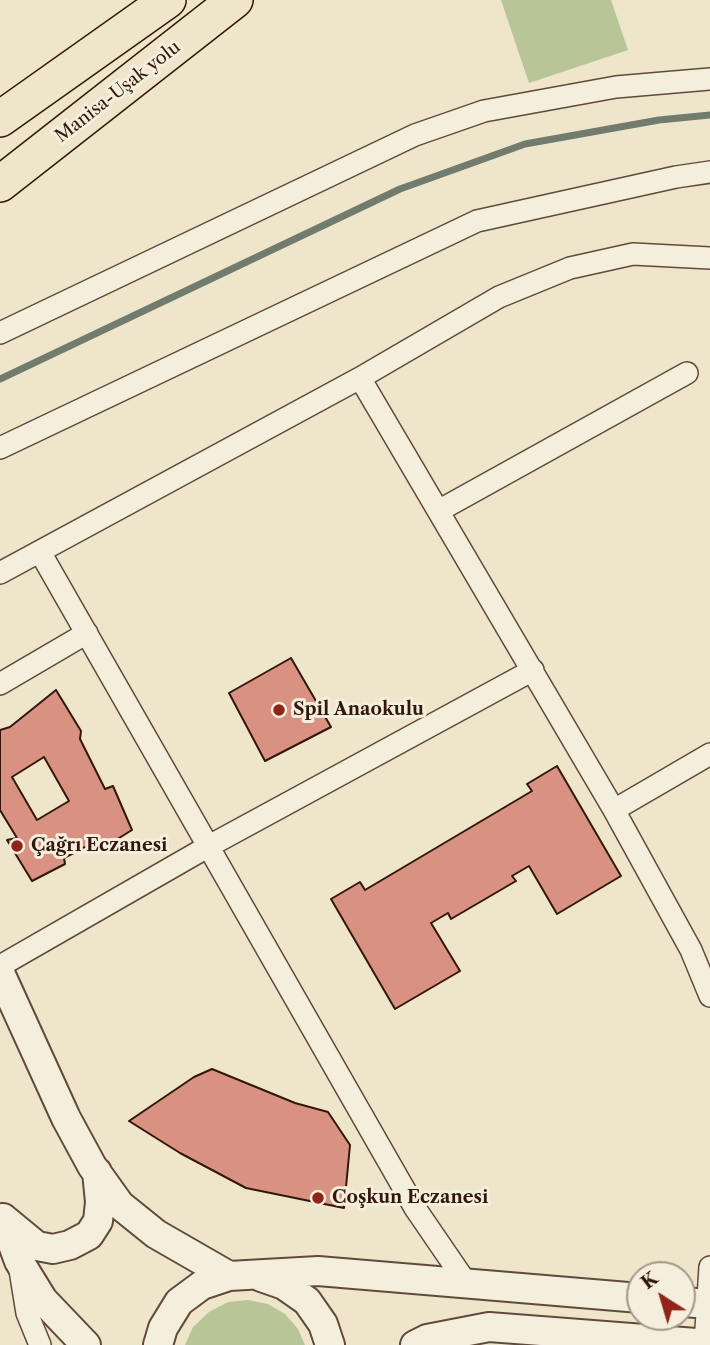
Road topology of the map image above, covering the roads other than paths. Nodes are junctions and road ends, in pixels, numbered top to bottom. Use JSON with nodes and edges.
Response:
{"nodes":[{"id":1,"x":168,"y":0,"type":"edge"},
{"id":2,"x":235,"y":0,"type":"edge"},
{"id":3,"x":710,"y":79,"type":"edge"},
{"id":4,"x":0,"y":119,"type":"edge"},
{"id":5,"x":710,"y":172,"type":"edge"},
{"id":6,"x":0,"y":184,"type":"edge"},
{"id":7,"x":710,"y":258,"type":"edge"},
{"id":8,"x":0,"y":333,"type":"edge"},
{"id":9,"x":687,"y":373,"type":"dead end"},
{"id":10,"x":360,"y":378,"type":"junction"},
{"id":11,"x":0,"y":448,"type":"edge"},
{"id":12,"x":440,"y":510,"type":"junction"},
{"id":13,"x":40,"y":552,"type":"junction"},
{"id":14,"x":0,"y":573,"type":"edge"},
{"id":15,"x":87,"y":634,"type":"junction"},
{"id":16,"x":533,"y":670,"type":"junction"},
{"id":17,"x":0,"y":684,"type":"edge"},
{"id":18,"x":710,"y":754,"type":"edge"},
{"id":19,"x":614,"y":810,"type":"junction"},
{"id":20,"x":209,"y":846,"type":"junction"},
{"id":21,"x":0,"y":966,"type":"edge"},
{"id":22,"x":0,"y":973,"type":"edge"},
{"id":23,"x":710,"y":996,"type":"edge"},
{"id":24,"x":97,"y":1171,"type":"junction"},
{"id":25,"x":2,"y":1213,"type":"edge"},
{"id":26,"x":19,"y":1261,"type":"junction"},
{"id":27,"x":710,"y":1267,"type":"edge"},
{"id":28,"x":229,"y":1276,"type":"junction"},
{"id":29,"x":257,"y":1276,"type":"junction"},
{"id":30,"x":467,"y":1284,"type":"junction"},
{"id":31,"x":626,"y":1297,"type":"edge"},
{"id":32,"x":699,"y":1303,"type":"edge"},
{"id":33,"x":707,"y":1344,"type":"edge"},
{"id":34,"x":40,"y":1345,"type":"edge"},
{"id":35,"x":86,"y":1345,"type":"edge"},
{"id":36,"x":158,"y":1345,"type":"edge"},
{"id":37,"x":330,"y":1345,"type":"edge"},
{"id":38,"x":415,"y":1345,"type":"edge"}],
"edges":[{"from":1,"to":4,"type":"main road"},
{"from":2,"to":6,"type":"main road","name":"Manisa-Uşak yolu"},
{"from":3,"to":8,"type":"street"},
{"from":5,"to":11,"type":"street"},
{"from":7,"to":10,"type":"street"},
{"from":9,"to":12,"type":"street"},
{"from":10,"to":12,"type":"street"},
{"from":10,"to":13,"type":"street"},
{"from":12,"to":16,"type":"street"},
{"from":13,"to":14,"type":"street"},
{"from":13,"to":15,"type":"street"},
{"from":15,"to":17,"type":"street"},
{"from":15,"to":20,"type":"street"},
{"from":16,"to":19,"type":"street"},
{"from":16,"to":20,"type":"street"},
{"from":18,"to":19,"type":"street"},
{"from":19,"to":23,"type":"street"},
{"from":20,"to":21,"type":"street"},
{"from":20,"to":30,"type":"street"},
{"from":22,"to":24,"type":"street"},
{"from":24,"to":25,"type":"street"},
{"from":24,"to":28,"type":"street"},
{"from":25,"to":26,"type":"street"},
{"from":26,"to":34,"type":"street"},
{"from":26,"to":35,"type":"street"},
{"from":27,"to":32,"type":"street"},
{"from":28,"to":29,"type":"street"},
{"from":28,"to":36,"type":"street"},
{"from":29,"to":30,"type":"street"},
{"from":29,"to":37,"type":"street"},
{"from":30,"to":31,"type":"street"},
{"from":32,"to":33,"type":"street"},
{"from":33,"to":38,"type":"street"}]}
